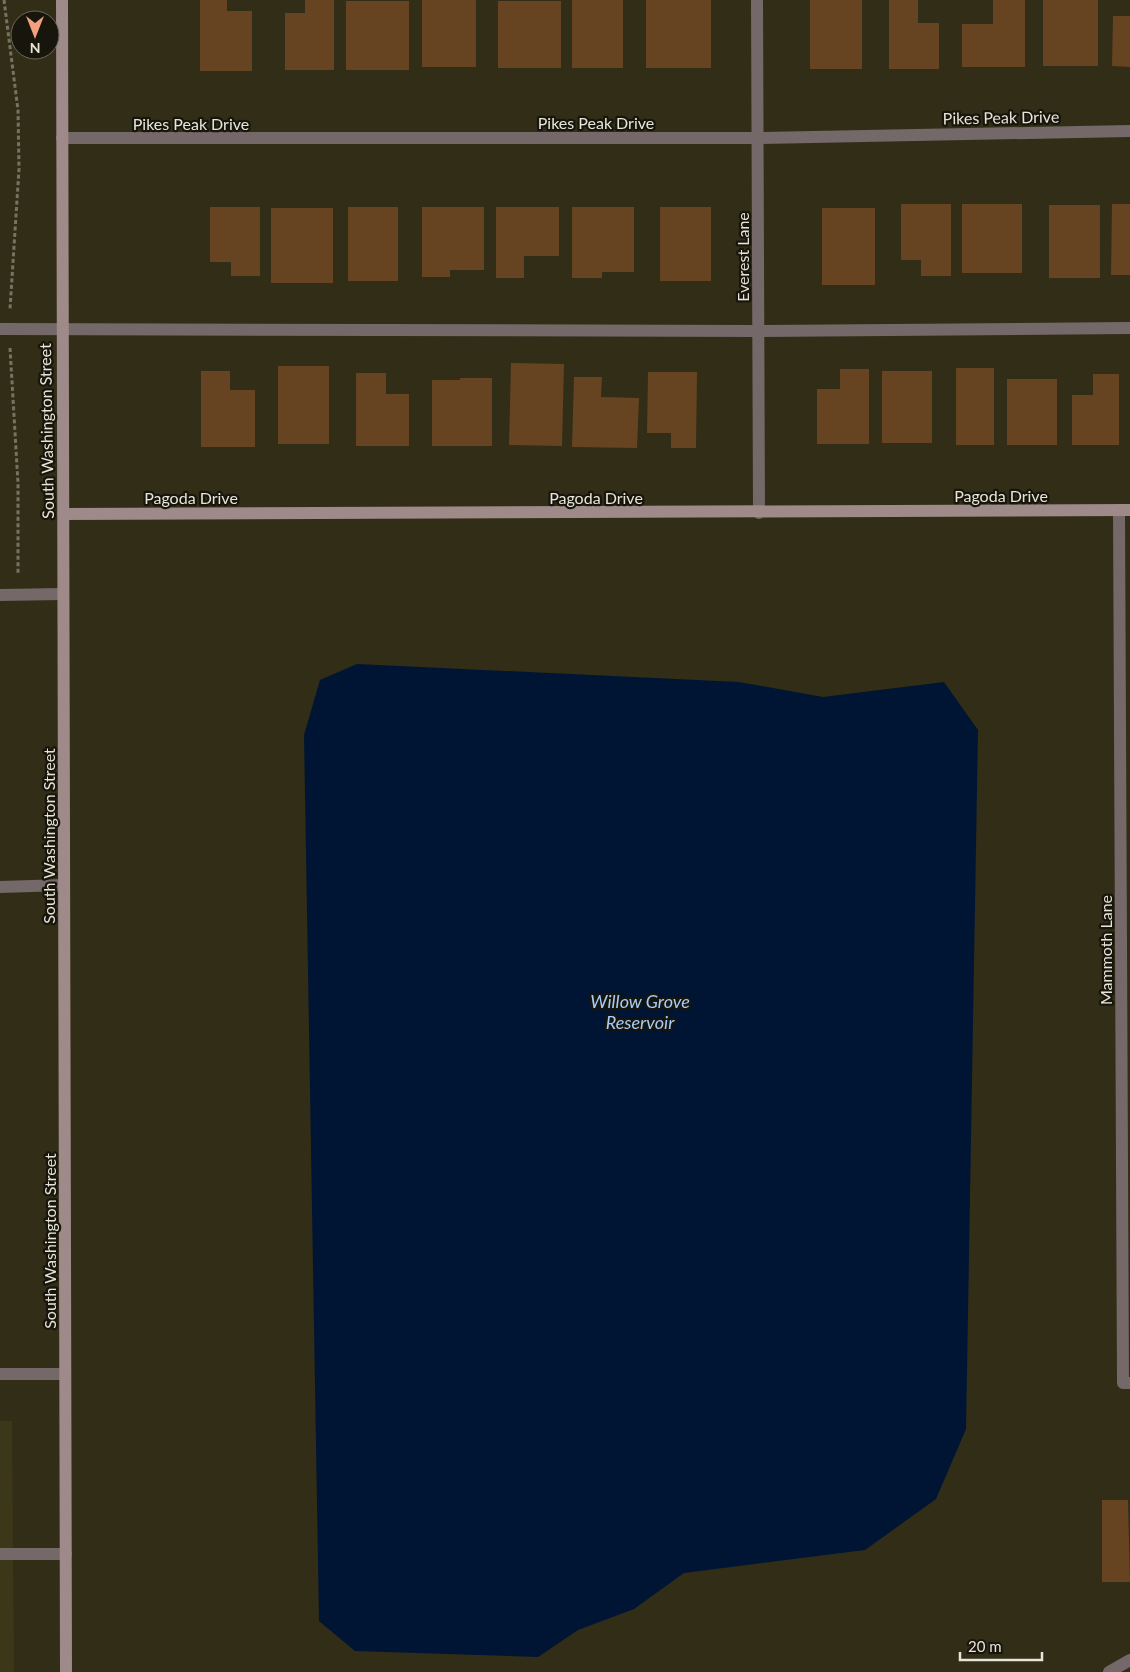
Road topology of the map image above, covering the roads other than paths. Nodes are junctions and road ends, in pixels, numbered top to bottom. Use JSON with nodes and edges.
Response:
{"nodes":[{"id":1,"x":62,"y":0,"type":"edge"},
{"id":2,"x":757,"y":0,"type":"edge"},
{"id":3,"x":1130,"y":131,"type":"edge"},
{"id":4,"x":62,"y":138,"type":"junction"},
{"id":5,"x":758,"y":138,"type":"junction"},
{"id":6,"x":1130,"y":328,"type":"edge"},
{"id":7,"x":5,"y":330,"type":"edge"},
{"id":8,"x":61,"y":330,"type":"junction"},
{"id":9,"x":758,"y":331,"type":"junction"},
{"id":10,"x":1125,"y":510,"type":"edge"},
{"id":11,"x":759,"y":513,"type":"junction"},
{"id":12,"x":63,"y":514,"type":"junction"},
{"id":13,"x":63,"y":594,"type":"junction"},
{"id":14,"x":0,"y":595,"type":"edge"},
{"id":15,"x":64,"y":885,"type":"junction"},
{"id":16,"x":0,"y":887,"type":"edge"},
{"id":17,"x":0,"y":1374,"type":"edge"},
{"id":18,"x":65,"y":1374,"type":"junction"},
{"id":19,"x":1130,"y":1383,"type":"edge"},
{"id":20,"x":0,"y":1554,"type":"edge"},
{"id":21,"x":66,"y":1554,"type":"junction"},
{"id":22,"x":1130,"y":1660,"type":"edge"},
{"id":23,"x":66,"y":1672,"type":"edge"},
{"id":24,"x":1109,"y":1672,"type":"edge"}],
"edges":[{"from":1,"to":4,"type":"main road","name":"South Washington Street"},
{"from":2,"to":5,"type":"street","name":"Everest Lane"},
{"from":3,"to":5,"type":"street","name":"Pikes Peak Drive"},
{"from":4,"to":5,"type":"street","name":"Pikes Peak Drive"},
{"from":4,"to":8,"type":"main road","name":"South Washington Street"},
{"from":5,"to":9,"type":"street","name":"Everest Lane"},
{"from":6,"to":9,"type":"street"},
{"from":7,"to":8,"type":"street"},
{"from":8,"to":9,"type":"street"},
{"from":8,"to":12,"type":"main road","name":"South Washington Street"},
{"from":9,"to":11,"type":"street","name":"Everest Lane"},
{"from":10,"to":11,"type":"main road","name":"Pagoda Drive"},
{"from":10,"to":19,"type":"street","name":"Mammoth Lane"},
{"from":11,"to":12,"type":"main road","name":"Pagoda Drive"},
{"from":12,"to":13,"type":"main road","name":"South Washington Street"},
{"from":13,"to":14,"type":"street"},
{"from":13,"to":15,"type":"main road","name":"South Washington Street"},
{"from":15,"to":16,"type":"street"},
{"from":15,"to":18,"type":"main road","name":"South Washington Street"},
{"from":17,"to":18,"type":"street"},
{"from":18,"to":21,"type":"main road","name":"South Washington Street"},
{"from":20,"to":21,"type":"street"},
{"from":21,"to":23,"type":"main road","name":"South Washington Street"},
{"from":22,"to":24,"type":"street"}]}
